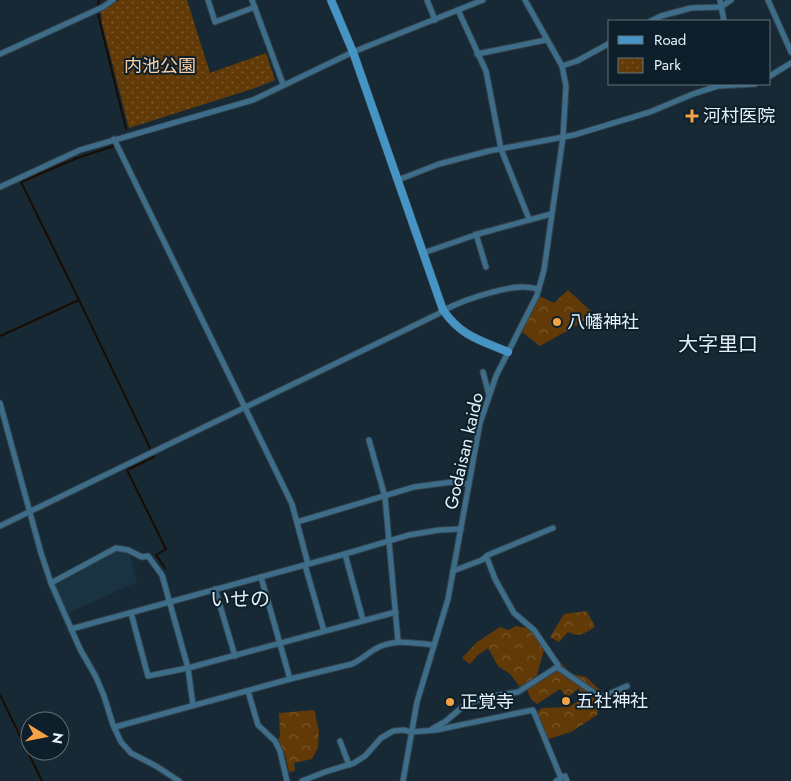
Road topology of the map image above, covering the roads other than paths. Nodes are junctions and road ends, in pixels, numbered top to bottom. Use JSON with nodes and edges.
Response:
{"nodes":[{"id":1,"x":113,"y":0,"type":"edge"},
{"id":2,"x":208,"y":0,"type":"edge"},
{"id":3,"x":252,"y":0,"type":"edge"},
{"id":4,"x":331,"y":0,"type":"edge"},
{"id":5,"x":427,"y":0,"type":"edge"},
{"id":6,"x":483,"y":0,"type":"edge"},
{"id":7,"x":525,"y":0,"type":"edge"},
{"id":8,"x":720,"y":0,"type":"edge"},
{"id":9,"x":731,"y":0,"type":"edge"},
{"id":10,"x":768,"y":0,"type":"edge"},
{"id":11,"x":255,"y":7,"type":"junction"},
{"id":12,"x":721,"y":7,"type":"junction"},
{"id":13,"x":458,"y":10,"type":"junction"},
{"id":14,"x":435,"y":20,"type":"junction"},
{"id":15,"x":652,"y":20,"type":"edge"},
{"id":16,"x":724,"y":20,"type":"edge"},
{"id":17,"x":546,"y":40,"type":"junction"},
{"id":18,"x":608,"y":45,"type":"edge"},
{"id":19,"x":353,"y":52,"type":"junction"},
{"id":20,"x":791,"y":52,"type":"edge"},
{"id":21,"x":0,"y":54,"type":"edge"},
{"id":22,"x":477,"y":54,"type":"junction"},
{"id":23,"x":791,"y":63,"type":"edge"},
{"id":24,"x":562,"y":66,"type":"junction"},
{"id":25,"x":771,"y":75,"type":"edge"},
{"id":26,"x":283,"y":84,"type":"junction"},
{"id":27,"x":729,"y":85,"type":"edge"},
{"id":28,"x":563,"y":137,"type":"junction"},
{"id":29,"x":114,"y":139,"type":"junction"},
{"id":30,"x":501,"y":149,"type":"junction"},
{"id":31,"x":398,"y":180,"type":"junction"},
{"id":32,"x":0,"y":187,"type":"edge"},
{"id":33,"x":551,"y":214,"type":"junction"},
{"id":34,"x":529,"y":220,"type":"junction"},
{"id":35,"x":476,"y":234,"type":"junction"},
{"id":36,"x":423,"y":253,"type":"junction"},
{"id":37,"x":486,"y":267,"type":"dead end"},
{"id":38,"x":538,"y":289,"type":"junction"},
{"id":39,"x":443,"y":310,"type":"junction"},
{"id":40,"x":508,"y":352,"type":"junction"},
{"id":41,"x":483,"y":372,"type":"dead end"},
{"id":42,"x":489,"y":395,"type":"junction"},
{"id":43,"x":0,"y":403,"type":"edge"},
{"id":44,"x":246,"y":408,"type":"junction"},
{"id":45,"x":369,"y":440,"type":"dead end"},
{"id":46,"x":468,"y":484,"type":"junction"},
{"id":47,"x":385,"y":496,"type":"junction"},
{"id":48,"x":29,"y":512,"type":"junction"},
{"id":49,"x":297,"y":522,"type":"junction"},
{"id":50,"x":0,"y":526,"type":"edge"},
{"id":51,"x":553,"y":528,"type":"dead end"},
{"id":52,"x":460,"y":529,"type":"junction"},
{"id":53,"x":390,"y":541,"type":"junction"},
{"id":54,"x":345,"y":554,"type":"junction"},
{"id":55,"x":488,"y":558,"type":"junction"},
{"id":56,"x":307,"y":564,"type":"junction"},
{"id":57,"x":453,"y":571,"type":"junction"},
{"id":58,"x":262,"y":577,"type":"junction"},
{"id":59,"x":51,"y":583,"type":"junction"},
{"id":60,"x":215,"y":589,"type":"junction"},
{"id":61,"x":169,"y":602,"type":"junction"},
{"id":62,"x":396,"y":612,"type":"junction"},
{"id":63,"x":130,"y":613,"type":"junction"},
{"id":64,"x":362,"y":620,"type":"junction"},
{"id":65,"x":71,"y":629,"type":"junction"},
{"id":66,"x":324,"y":631,"type":"junction"},
{"id":67,"x":398,"y":641,"type":"junction"},
{"id":68,"x":280,"y":643,"type":"junction"},
{"id":69,"x":434,"y":645,"type":"junction"},
{"id":70,"x":235,"y":656,"type":"junction"},
{"id":71,"x":557,"y":667,"type":"junction"},
{"id":72,"x":188,"y":668,"type":"junction"},
{"id":73,"x":290,"y":679,"type":"junction"},
{"id":74,"x":627,"y":686,"type":"dead end"},
{"id":75,"x":248,"y":691,"type":"junction"},
{"id":76,"x":193,"y":705,"type":"junction"},
{"id":77,"x":114,"y":726,"type":"junction"},
{"id":78,"x":429,"y":731,"type":"junction"},
{"id":79,"x":410,"y":732,"type":"junction"},
{"id":80,"x":340,"y":741,"type":"dead end"},
{"id":81,"x":349,"y":765,"type":"junction"},
{"id":82,"x":562,"y":778,"type":"junction"},
{"id":83,"x":179,"y":781,"type":"edge"},
{"id":84,"x":287,"y":781,"type":"edge"},
{"id":85,"x":302,"y":781,"type":"edge"},
{"id":86,"x":403,"y":781,"type":"edge"},
{"id":87,"x":556,"y":781,"type":"edge"},
{"id":88,"x":567,"y":781,"type":"edge"}],
"edges":[{"from":1,"to":21,"type":"street"},
{"from":2,"to":11,"type":"street"},
{"from":3,"to":11,"type":"street"},
{"from":4,"to":19,"type":"street"},
{"from":5,"to":14,"type":"street"},
{"from":6,"to":13,"type":"street"},
{"from":7,"to":17,"type":"street"},
{"from":8,"to":12,"type":"street"},
{"from":9,"to":12,"type":"street"},
{"from":10,"to":20,"type":"street"},
{"from":11,"to":26,"type":"street"},
{"from":12,"to":15,"type":"street"},
{"from":12,"to":16,"type":"street"},
{"from":13,"to":14,"type":"street"},
{"from":13,"to":22,"type":"street"},
{"from":14,"to":19,"type":"street"},
{"from":17,"to":22,"type":"street"},
{"from":17,"to":24,"type":"street"},
{"from":18,"to":24,"type":"street"},
{"from":19,"to":26,"type":"street"},
{"from":19,"to":31,"type":"street"},
{"from":22,"to":30,"type":"street"},
{"from":23,"to":25,"type":"street"},
{"from":24,"to":28,"type":"street","name":"Godaisan kaido"},
{"from":26,"to":29,"type":"street"},
{"from":27,"to":28,"type":"street"},
{"from":28,"to":30,"type":"street"},
{"from":28,"to":33,"type":"street","name":"Godaisan kaido"},
{"from":29,"to":32,"type":"street"},
{"from":29,"to":44,"type":"street"},
{"from":30,"to":31,"type":"street"},
{"from":30,"to":34,"type":"street"},
{"from":31,"to":36,"type":"street"},
{"from":33,"to":34,"type":"street"},
{"from":33,"to":38,"type":"street","name":"Godaisan kaido"},
{"from":34,"to":35,"type":"street"},
{"from":35,"to":36,"type":"street"},
{"from":35,"to":37,"type":"street"},
{"from":36,"to":39,"type":"street"},
{"from":38,"to":39,"type":"street"},
{"from":38,"to":40,"type":"street","name":"Godaisan kaido"},
{"from":39,"to":40,"type":"street"},
{"from":39,"to":44,"type":"street"},
{"from":40,"to":42,"type":"street","name":"Godaisan kaido"},
{"from":41,"to":42,"type":"street"},
{"from":42,"to":46,"type":"street","name":"Godaisan kaido"},
{"from":43,"to":48,"type":"street"},
{"from":44,"to":48,"type":"street"},
{"from":44,"to":49,"type":"street"},
{"from":45,"to":47,"type":"street"},
{"from":46,"to":47,"type":"street"},
{"from":46,"to":52,"type":"street","name":"Godaisan kaido"},
{"from":47,"to":49,"type":"street"},
{"from":47,"to":53,"type":"street"},
{"from":48,"to":50,"type":"street"},
{"from":48,"to":59,"type":"street"},
{"from":49,"to":56,"type":"street"},
{"from":51,"to":55,"type":"street"},
{"from":52,"to":53,"type":"street"},
{"from":52,"to":57,"type":"street","name":"Godaisan kaido"},
{"from":53,"to":54,"type":"street"},
{"from":53,"to":62,"type":"street"},
{"from":54,"to":56,"type":"street"},
{"from":54,"to":64,"type":"street"},
{"from":55,"to":57,"type":"street"},
{"from":55,"to":71,"type":"street"},
{"from":56,"to":58,"type":"street"},
{"from":56,"to":66,"type":"street"},
{"from":57,"to":69,"type":"street","name":"Godaisan kaido"},
{"from":58,"to":60,"type":"street"},
{"from":58,"to":68,"type":"street"},
{"from":59,"to":61,"type":"street"},
{"from":59,"to":65,"type":"street"},
{"from":60,"to":61,"type":"street"},
{"from":60,"to":70,"type":"street"},
{"from":61,"to":63,"type":"street"},
{"from":61,"to":72,"type":"street"},
{"from":62,"to":64,"type":"street"},
{"from":62,"to":67,"type":"street"},
{"from":63,"to":65,"type":"street"},
{"from":63,"to":72,"type":"street"},
{"from":64,"to":66,"type":"street"},
{"from":65,"to":77,"type":"street"},
{"from":66,"to":68,"type":"street"},
{"from":67,"to":69,"type":"street"},
{"from":67,"to":73,"type":"street"},
{"from":68,"to":70,"type":"street"},
{"from":68,"to":73,"type":"street"},
{"from":69,"to":79,"type":"street","name":"Godaisan kaido"},
{"from":70,"to":72,"type":"street"},
{"from":71,"to":74,"type":"street"},
{"from":71,"to":78,"type":"street"},
{"from":72,"to":76,"type":"street"},
{"from":73,"to":75,"type":"street"},
{"from":75,"to":76,"type":"street"},
{"from":75,"to":84,"type":"street"},
{"from":76,"to":77,"type":"street"},
{"from":77,"to":83,"type":"street"},
{"from":78,"to":79,"type":"street"},
{"from":78,"to":82,"type":"street"},
{"from":79,"to":81,"type":"street"},
{"from":79,"to":86,"type":"street","name":"Godaisan kaido"},
{"from":80,"to":81,"type":"street"},
{"from":81,"to":85,"type":"street"},
{"from":82,"to":87,"type":"street"},
{"from":82,"to":88,"type":"street"}]}
